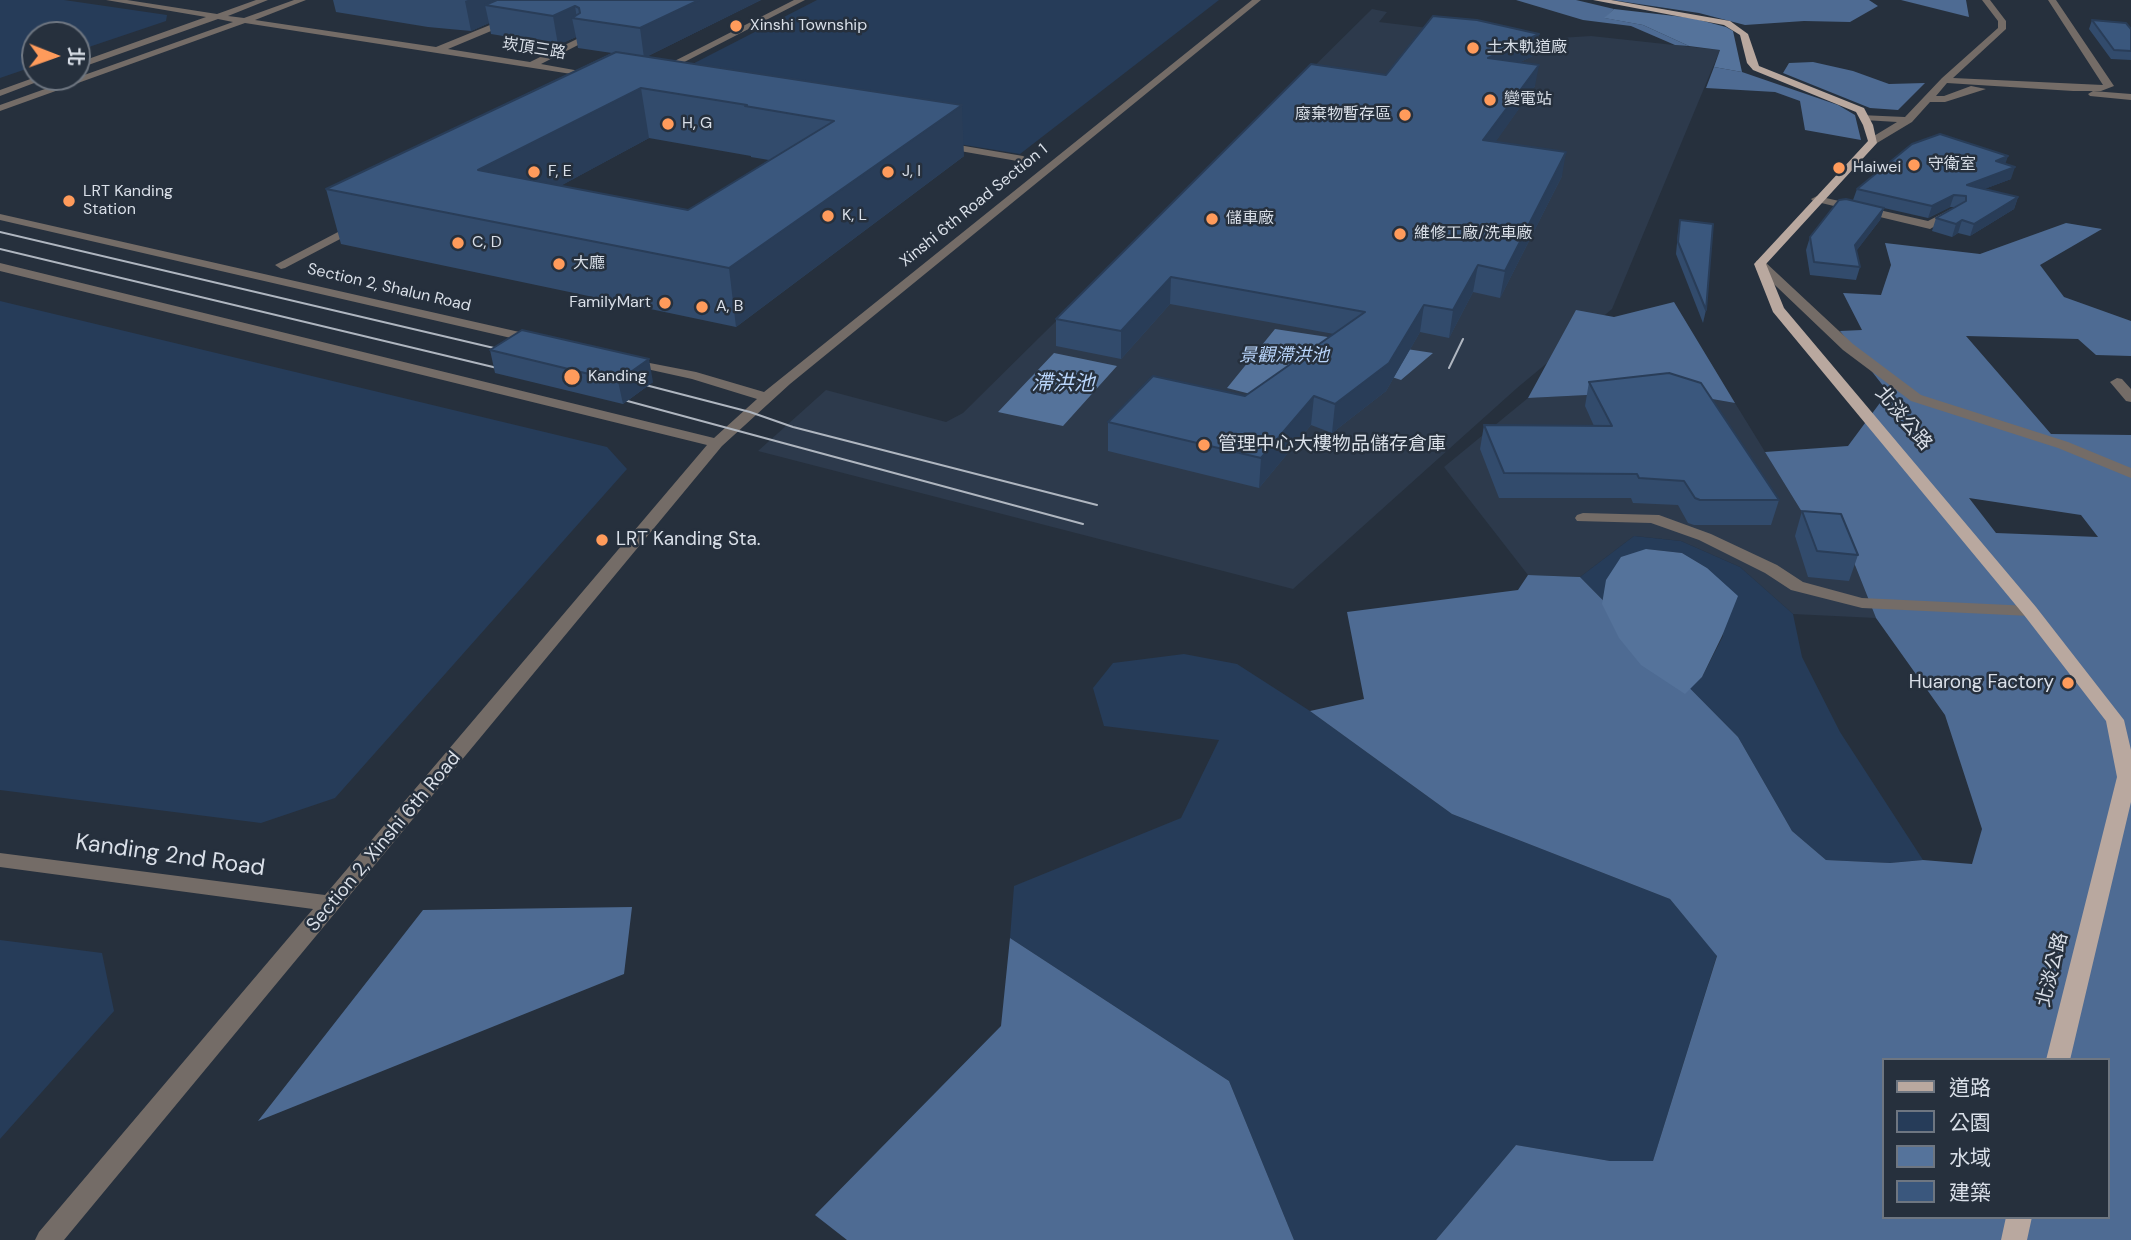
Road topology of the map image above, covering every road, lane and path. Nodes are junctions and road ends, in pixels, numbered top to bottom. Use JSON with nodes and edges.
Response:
{"nodes":[{"id":1,"x":110,"y":0,"type":"edge"},
{"id":2,"x":264,"y":0,"type":"edge"},
{"id":3,"x":302,"y":0,"type":"edge"},
{"id":4,"x":800,"y":0,"type":"edge"},
{"id":5,"x":1257,"y":0,"type":"edge"},
{"id":6,"x":1597,"y":0,"type":"edge"},
{"id":7,"x":1986,"y":0,"type":"edge"},
{"id":8,"x":2052,"y":0,"type":"edge"},
{"id":9,"x":515,"y":12,"type":"edge"},
{"id":10,"x":216,"y":17,"type":"junction"},
{"id":11,"x":245,"y":20,"type":"junction"},
{"id":12,"x":579,"y":41,"type":"edge"},
{"id":13,"x":438,"y":50,"type":"junction"},
{"id":14,"x":91,"y":61,"type":"edge"},
{"id":15,"x":531,"y":65,"type":"junction"},
{"id":16,"x":650,"y":76,"type":"edge"},
{"id":17,"x":612,"y":77,"type":"edge"},
{"id":18,"x":1945,"y":80,"type":"junction"},
{"id":19,"x":21,"y":86,"type":"edge"},
{"id":20,"x":0,"y":93,"type":"edge"},
{"id":21,"x":2131,"y":97,"type":"edge"},
{"id":22,"x":1930,"y":99,"type":"junction"},
{"id":23,"x":0,"y":108,"type":"edge"},
{"id":24,"x":1864,"y":117,"type":"junction"},
{"id":25,"x":1908,"y":120,"type":"junction"},
{"id":26,"x":1873,"y":141,"type":"junction"},
{"id":27,"x":929,"y":143,"type":"edge"},
{"id":28,"x":1023,"y":159,"type":"dead end"},
{"id":29,"x":1817,"y":199,"type":"junction"},
{"id":30,"x":1955,"y":211,"type":"edge"},
{"id":31,"x":0,"y":217,"type":"edge"},
{"id":32,"x":366,"y":222,"type":"edge"},
{"id":33,"x":1760,"y":264,"type":"junction"},
{"id":34,"x":281,"y":265,"type":"dead end"},
{"id":35,"x":0,"y":267,"type":"edge"},
{"id":36,"x":546,"y":342,"type":"edge"},
{"id":37,"x":614,"y":358,"type":"edge"},
{"id":38,"x":2117,"y":382,"type":"dead end"},
{"id":39,"x":768,"y":398,"type":"junction"},
{"id":40,"x":2131,"y":398,"type":"edge"},
{"id":41,"x":717,"y":443,"type":"junction"},
{"id":42,"x":2131,"y":473,"type":"edge"},
{"id":43,"x":1583,"y":518,"type":"dead end"},
{"id":44,"x":2030,"y":611,"type":"junction"},
{"id":45,"x":2129,"y":776,"type":"edge"},
{"id":46,"x":0,"y":860,"type":"edge"},
{"id":47,"x":332,"y":904,"type":"junction"},
{"id":48,"x":2058,"y":1058,"type":"edge"},
{"id":49,"x":2019,"y":1219,"type":"edge"},
{"id":50,"x":48,"y":1240,"type":"edge"},
{"id":51,"x":2014,"y":1240,"type":"edge"}],
"edges":[{"from":1,"to":10,"type":"street","name":"崁頂三路"},
{"from":2,"to":10,"type":"street"},
{"from":3,"to":11,"type":"street"},
{"from":4,"to":16,"type":"street"},
{"from":5,"to":39,"type":"street","name":"Xinshi 6th Road Section 1"},
{"from":6,"to":24,"type":"main road"},
{"from":7,"to":18,"type":"street"},
{"from":8,"to":18,"type":"street"},
{"from":9,"to":13,"type":"street"},
{"from":10,"to":11,"type":"street","name":"崁頂三路"},
{"from":10,"to":14,"type":"street"},
{"from":11,"to":13,"type":"street","name":"崁頂三路"},
{"from":11,"to":23,"type":"street"},
{"from":12,"to":15,"type":"street"},
{"from":13,"to":15,"type":"street","name":"崁頂三路"},
{"from":15,"to":17,"type":"street","name":"崁頂三路"},
{"from":18,"to":22,"type":"street"},
{"from":19,"to":20,"type":"street"},
{"from":21,"to":22,"type":"street"},
{"from":22,"to":25,"type":"street"},
{"from":24,"to":25,"type":"street"},
{"from":24,"to":26,"type":"main road"},
{"from":25,"to":26,"type":"street"},
{"from":26,"to":29,"type":"main road"},
{"from":27,"to":28,"type":"street"},
{"from":29,"to":30,"type":"street"},
{"from":29,"to":33,"type":"main road"},
{"from":31,"to":36,"type":"street","name":"Section 2, Shalun Road"},
{"from":32,"to":34,"type":"street"},
{"from":33,"to":42,"type":"street"},
{"from":33,"to":44,"type":"main road","name":"北淡公路"},
{"from":35,"to":41,"type":"street"},
{"from":37,"to":39,"type":"street"},
{"from":38,"to":40,"type":"street"},
{"from":39,"to":41,"type":"street","name":"Xinshi 6th Road Section 1"},
{"from":41,"to":47,"type":"street","name":"Section 2, Xinshi 6th Road"},
{"from":43,"to":44,"type":"street"},
{"from":44,"to":45,"type":"main road","name":"北淡公路"},
{"from":45,"to":48,"type":"main road","name":"北淡公路"},
{"from":46,"to":47,"type":"street","name":"Kanding 2nd Road"},
{"from":47,"to":50,"type":"street","name":"Section 2, Xinshi 6th Road"},
{"from":49,"to":51,"type":"main road"}]}
